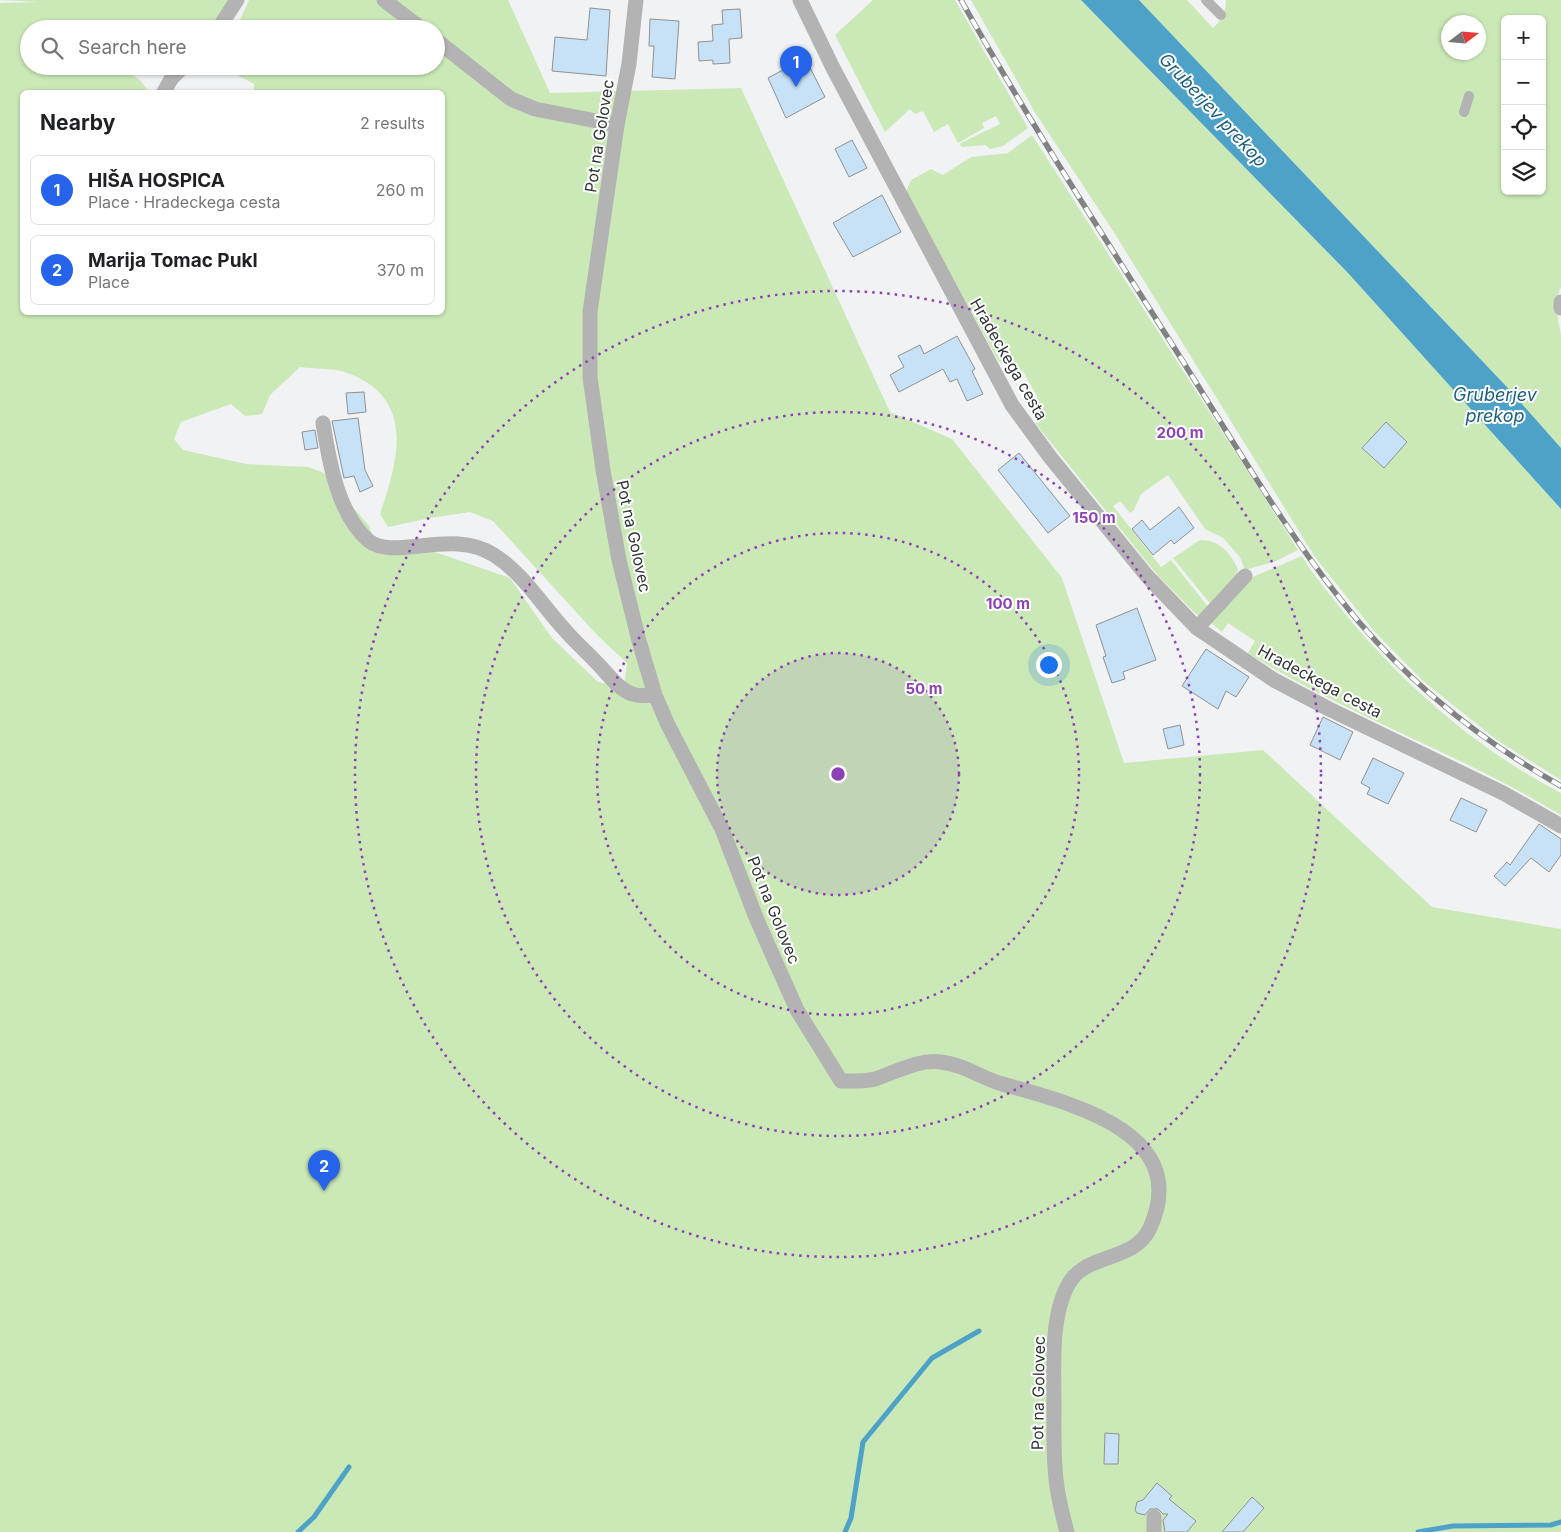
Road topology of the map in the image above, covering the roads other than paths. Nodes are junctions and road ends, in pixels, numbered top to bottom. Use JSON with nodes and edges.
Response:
{"nodes":[{"id":1,"x":237,"y":0,"type":"edge"},
{"id":2,"x":384,"y":0,"type":"edge"},
{"id":3,"x":636,"y":0,"type":"edge"},
{"id":4,"x":800,"y":0,"type":"edge"},
{"id":5,"x":1206,"y":0,"type":"edge"},
{"id":6,"x":1221,"y":15,"type":"dead end"},
{"id":7,"x":224,"y":20,"type":"edge"},
{"id":8,"x":410,"y":20,"type":"edge"},
{"id":9,"x":445,"y":47,"type":"edge"},
{"id":10,"x":175,"y":75,"type":"edge"},
{"id":11,"x":165,"y":90,"type":"edge"},
{"id":12,"x":1468,"y":96,"type":"dead end"},
{"id":13,"x":1464,"y":112,"type":"dead end"},
{"id":14,"x":617,"y":125,"type":"junction"},
{"id":15,"x":1561,"y":302,"type":"edge"},
{"id":16,"x":1561,"y":308,"type":"edge"},
{"id":17,"x":323,"y":423,"type":"dead end"},
{"id":18,"x":1245,"y":576,"type":"dead end"},
{"id":19,"x":1197,"y":628,"type":"junction"},
{"id":20,"x":655,"y":695,"type":"junction"},
{"id":21,"x":1561,"y":826,"type":"edge"},
{"id":22,"x":1067,"y":1532,"type":"edge"}],
"edges":[{"from":1,"to":7,"type":"street"},
{"from":2,"to":8,"type":"street"},
{"from":3,"to":14,"type":"street","name":"Pot na Golovec"},
{"from":4,"to":19,"type":"street","name":"Hradeckega cesta"},
{"from":5,"to":6,"type":"lane"},
{"from":9,"to":14,"type":"street"},
{"from":10,"to":11,"type":"street"},
{"from":12,"to":13,"type":"lane"},
{"from":14,"to":20,"type":"street","name":"Pot na Golovec"},
{"from":15,"to":16,"type":"street"},
{"from":17,"to":20,"type":"street"},
{"from":18,"to":19,"type":"street"},
{"from":19,"to":21,"type":"street","name":"Hradeckega cesta"},
{"from":20,"to":22,"type":"street","name":"Pot na Golovec"}]}
